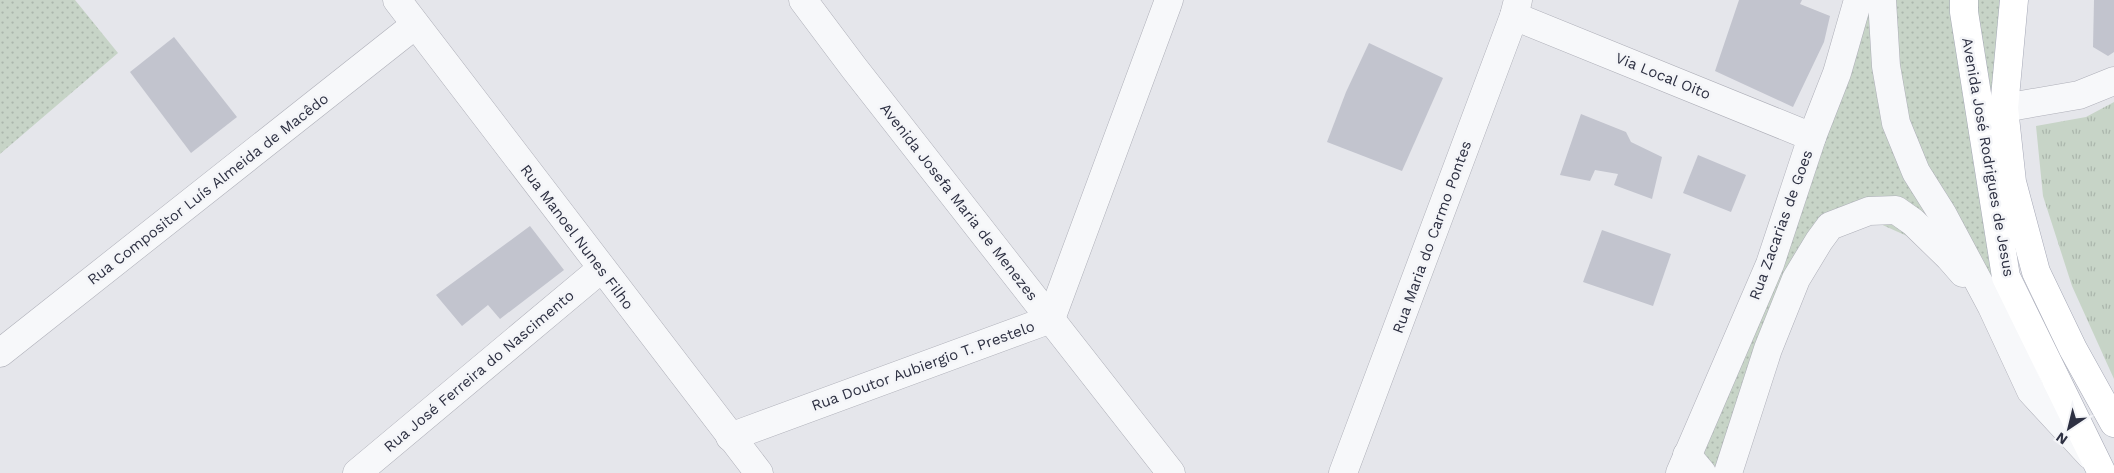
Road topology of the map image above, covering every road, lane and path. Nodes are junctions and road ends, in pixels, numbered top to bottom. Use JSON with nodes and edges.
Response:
{"nodes":[{"id":1,"x":397,"y":0,"type":"edge"},
{"id":2,"x":804,"y":0,"type":"edge"},
{"id":3,"x":1169,"y":0,"type":"edge"},
{"id":4,"x":1858,"y":0,"type":"edge"},
{"id":5,"x":1882,"y":0,"type":"edge"},
{"id":6,"x":1964,"y":0,"type":"edge"},
{"id":7,"x":2014,"y":0,"type":"edge"},
{"id":8,"x":1516,"y":8,"type":"edge"},
{"id":9,"x":415,"y":25,"type":"junction"},
{"id":10,"x":2114,"y":80,"type":"edge"},
{"id":11,"x":2004,"y":108,"type":"junction"},
{"id":12,"x":1812,"y":137,"type":"junction"},
{"id":13,"x":601,"y":269,"type":"junction"},
{"id":14,"x":1992,"y":307,"type":"junction"},
{"id":15,"x":1051,"y":319,"type":"junction"},
{"id":16,"x":0,"y":353,"type":"edge"},
{"id":17,"x":2114,"y":423,"type":"edge"},
{"id":18,"x":730,"y":437,"type":"junction"},
{"id":19,"x":1690,"y":467,"type":"edge"},
{"id":20,"x":2099,"y":467,"type":"edge"},
{"id":21,"x":356,"y":473,"type":"edge"},
{"id":22,"x":759,"y":473,"type":"edge"},
{"id":23,"x":1171,"y":473,"type":"edge"},
{"id":24,"x":1344,"y":473,"type":"edge"},
{"id":25,"x":1728,"y":473,"type":"edge"}],
"edges":[{"from":1,"to":9,"type":"street","name":"Rua Manoel Nunes Filho"},
{"from":2,"to":15,"type":"street","name":"Avenida Josefa Maria de Menezes"},
{"from":3,"to":15,"type":"street","name":"Rua Doutor Aubiergio T. Prestelo"},
{"from":4,"to":12,"type":"street","name":"Rua Zacarias de Goes"},
{"from":5,"to":14,"type":"street"},
{"from":6,"to":20,"type":"main road","name":"Avenida José Rodrigues de Jesus"},
{"from":7,"to":11,"type":"main road","name":"Avenida José Rodrigues de Jesus"},
{"from":8,"to":12,"type":"street","name":"Via Local Oito"},
{"from":8,"to":24,"type":"street","name":"Rua Maria do Carmo Pontes"},
{"from":9,"to":13,"type":"street","name":"Rua Manoel Nunes Filho"},
{"from":9,"to":16,"type":"street","name":"Rua Compositor Luís Almeida de Macêdo"},
{"from":10,"to":11,"type":"street"},
{"from":11,"to":17,"type":"main road","name":"Avenida José Rodrigues de Jesus"},
{"from":12,"to":19,"type":"street","name":"Rua Zacarias de Goes"},
{"from":13,"to":18,"type":"street","name":"Rua Manoel Nunes Filho"},
{"from":13,"to":21,"type":"street","name":"Rua José Ferreira do Nascimento"},
{"from":14,"to":20,"type":"street"},
{"from":14,"to":25,"type":"street","name":"Rua Zacarias de Goes"},
{"from":15,"to":18,"type":"street","name":"Rua Doutor Aubiergio T. Prestelo"},
{"from":15,"to":23,"type":"street","name":"Avenida Josefa Maria de Menezes"},
{"from":18,"to":22,"type":"street","name":"Rua Manoel Nunes Filho"}]}
